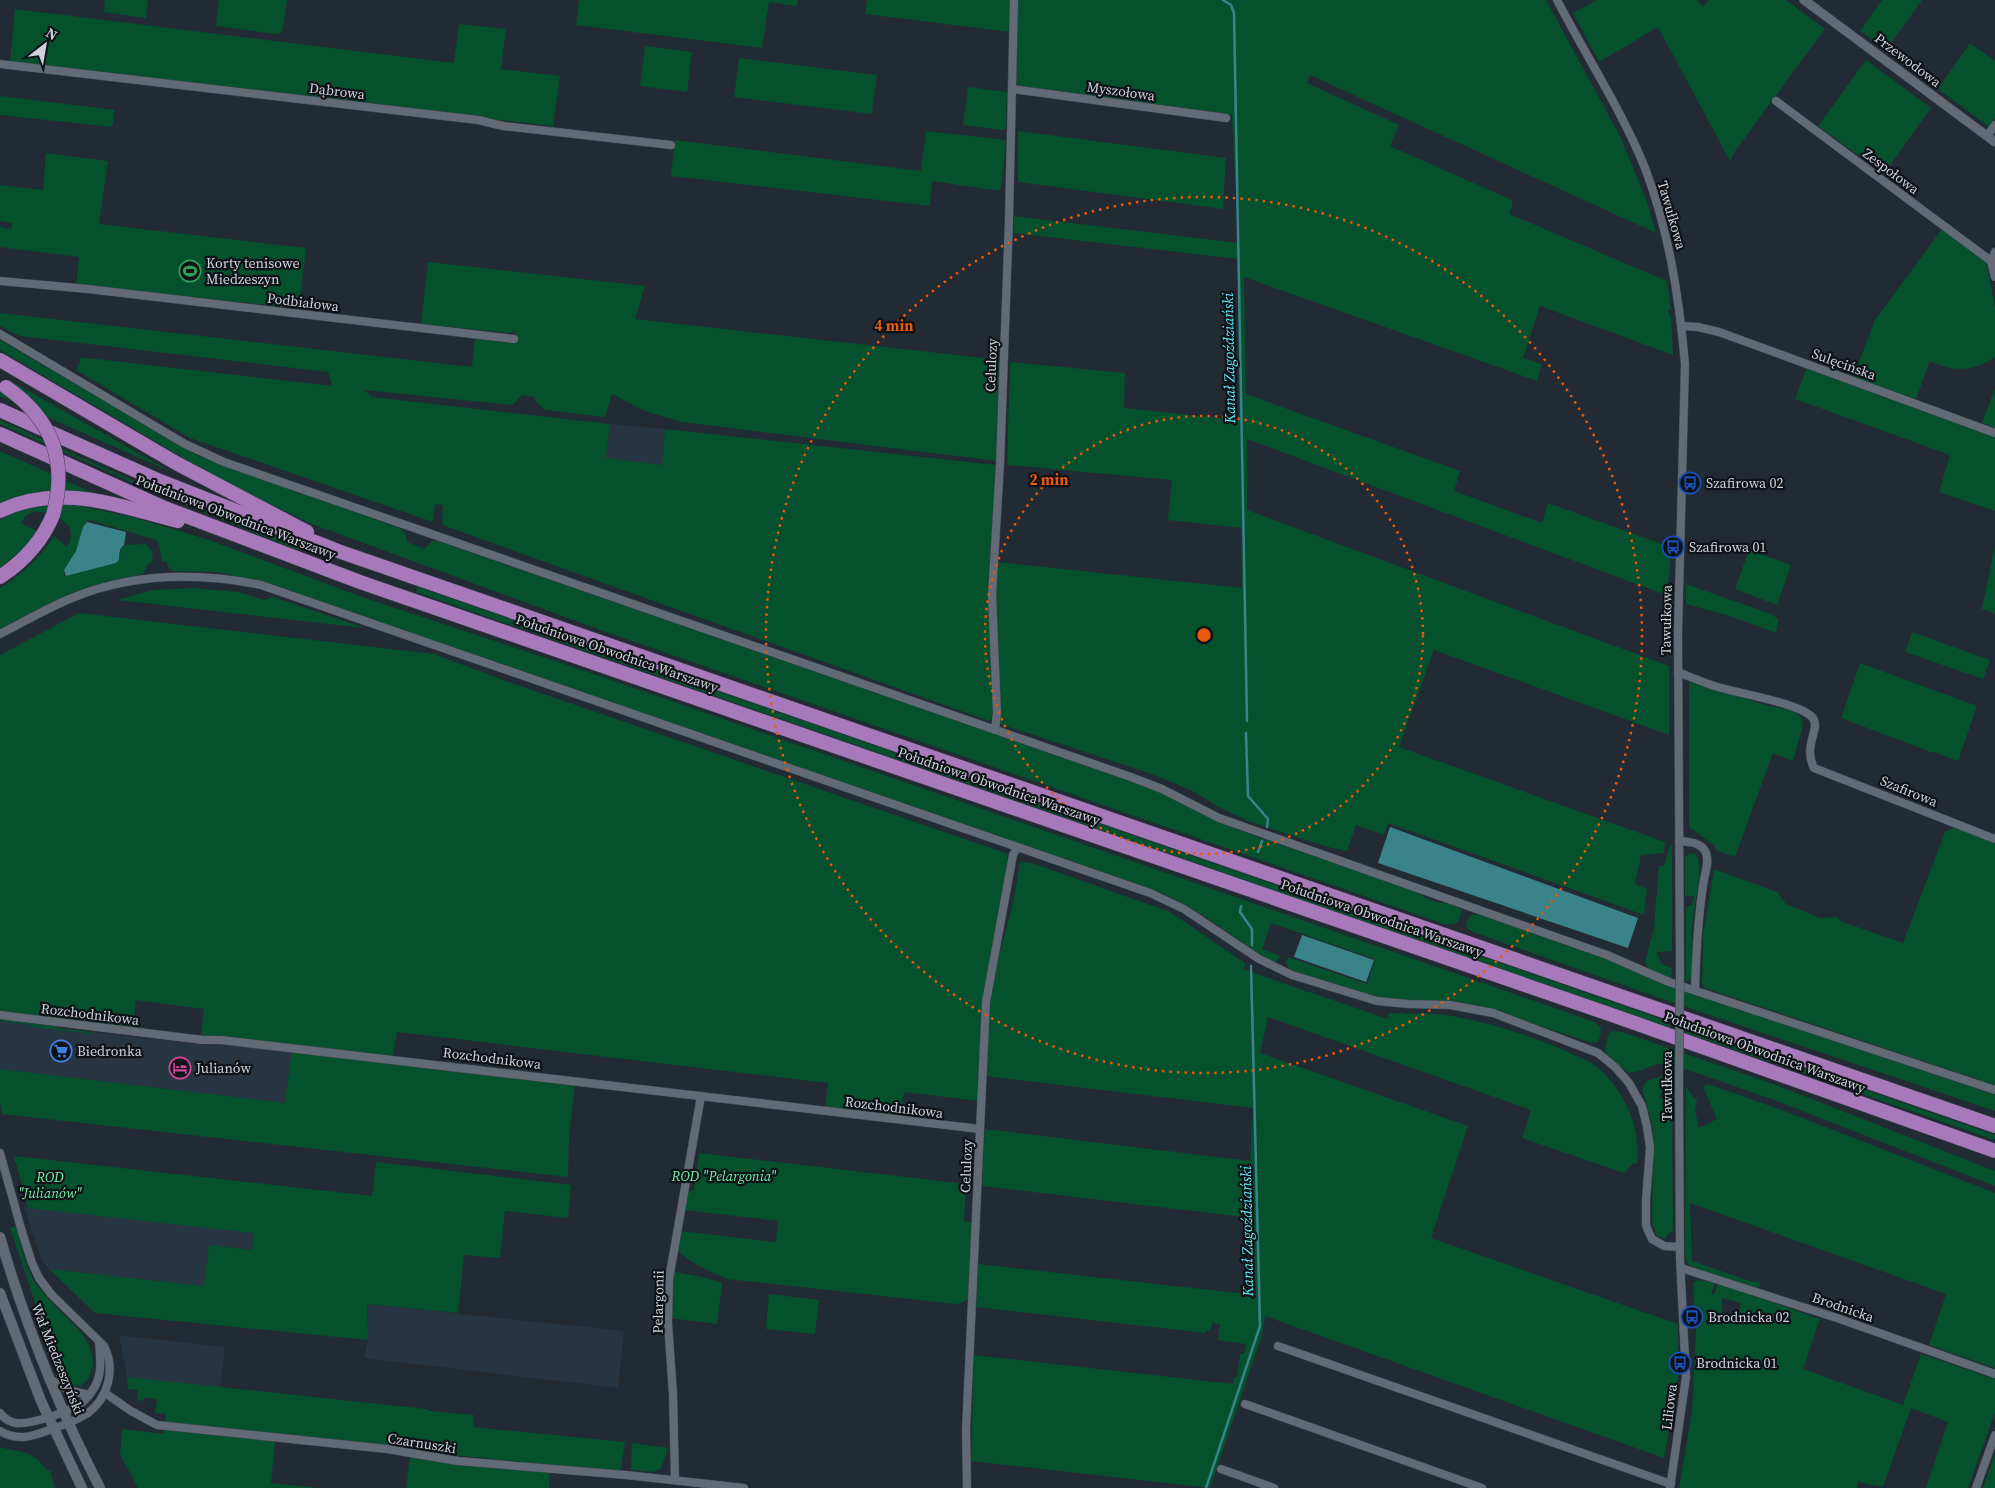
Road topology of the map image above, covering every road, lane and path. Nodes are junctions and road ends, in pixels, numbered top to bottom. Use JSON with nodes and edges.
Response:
{"nodes":[{"id":1,"x":1014,"y":0,"type":"edge"},
{"id":2,"x":1557,"y":0,"type":"edge"},
{"id":3,"x":1804,"y":0,"type":"edge"},
{"id":4,"x":0,"y":64,"type":"edge"},
{"id":5,"x":1012,"y":88,"type":"junction"},
{"id":6,"x":1776,"y":101,"type":"dead end"},
{"id":7,"x":1226,"y":118,"type":"dead end"},
{"id":8,"x":1995,"y":125,"type":"edge"},
{"id":9,"x":1987,"y":136,"type":"junction"},
{"id":10,"x":1995,"y":142,"type":"edge"},
{"id":11,"x":671,"y":145,"type":"dead end"},
{"id":12,"x":1995,"y":252,"type":"edge"},
{"id":13,"x":1991,"y":260,"type":"junction"},
{"id":14,"x":1995,"y":277,"type":"edge"},
{"id":15,"x":0,"y":281,"type":"edge"},
{"id":16,"x":1682,"y":326,"type":"junction"},
{"id":17,"x":0,"y":334,"type":"edge"},
{"id":18,"x":514,"y":339,"type":"dead end"},
{"id":19,"x":0,"y":360,"type":"edge"},
{"id":20,"x":3,"y":385,"type":"edge"},
{"id":21,"x":0,"y":410,"type":"edge"},
{"id":22,"x":1995,"y":433,"type":"edge"},
{"id":23,"x":0,"y":434,"type":"edge"},
{"id":24,"x":0,"y":511,"type":"edge"},
{"id":25,"x":227,"y":532,"type":"junction"},
{"id":26,"x":338,"y":551,"type":"junction"},
{"id":27,"x":0,"y":577,"type":"edge"},
{"id":28,"x":0,"y":634,"type":"edge"},
{"id":29,"x":1678,"y":672,"type":"junction"},
{"id":30,"x":995,"y":730,"type":"junction"},
{"id":31,"x":1995,"y":839,"type":"edge"},
{"id":32,"x":1679,"y":841,"type":"junction"},
{"id":33,"x":1017,"y":848,"type":"junction"},
{"id":34,"x":1695,"y":990,"type":"junction"},
{"id":35,"x":0,"y":1015,"type":"edge"},
{"id":36,"x":1995,"y":1090,"type":"edge"},
{"id":37,"x":701,"y":1096,"type":"junction"},
{"id":38,"x":1995,"y":1126,"type":"edge"},
{"id":39,"x":980,"y":1129,"type":"junction"},
{"id":40,"x":1995,"y":1151,"type":"edge"},
{"id":41,"x":0,"y":1153,"type":"edge"},
{"id":42,"x":0,"y":1237,"type":"edge"},
{"id":43,"x":1680,"y":1247,"type":"junction"},
{"id":44,"x":1681,"y":1268,"type":"junction"},
{"id":45,"x":0,"y":1293,"type":"edge"},
{"id":46,"x":99,"y":1342,"type":"junction"},
{"id":47,"x":1278,"y":1346,"type":"dead end"},
{"id":48,"x":1995,"y":1374,"type":"edge"},
{"id":49,"x":49,"y":1377,"type":"junction"},
{"id":50,"x":104,"y":1393,"type":"junction"},
{"id":51,"x":89,"y":1395,"type":"junction"},
{"id":52,"x":1245,"y":1404,"type":"dead end"},
{"id":53,"x":64,"y":1412,"type":"junction"},
{"id":54,"x":0,"y":1413,"type":"edge"},
{"id":55,"x":48,"y":1417,"type":"junction"},
{"id":56,"x":68,"y":1423,"type":"junction"},
{"id":57,"x":53,"y":1429,"type":"junction"},
{"id":58,"x":0,"y":1431,"type":"edge"},
{"id":59,"x":1995,"y":1435,"type":"edge"},
{"id":60,"x":1221,"y":1469,"type":"dead end"},
{"id":61,"x":675,"y":1480,"type":"junction"},
{"id":62,"x":1671,"y":1486,"type":"edge"},
{"id":63,"x":82,"y":1488,"type":"edge"},
{"id":64,"x":100,"y":1488,"type":"edge"},
{"id":65,"x":744,"y":1488,"type":"edge"},
{"id":66,"x":967,"y":1488,"type":"edge"},
{"id":67,"x":1274,"y":1488,"type":"edge"},
{"id":68,"x":1482,"y":1488,"type":"edge"},
{"id":69,"x":1976,"y":1488,"type":"edge"}],
"edges":[{"from":1,"to":5,"type":"street","name":"Celulozy"},
{"from":2,"to":16,"type":"street","name":"Tawułkowa"},
{"from":3,"to":9,"type":"street","name":"Przewodowa"},
{"from":4,"to":11,"type":"street","name":"Dąbrowa"},
{"from":5,"to":7,"type":"street","name":"Myszołowa"},
{"from":5,"to":30,"type":"street","name":"Celulozy"},
{"from":6,"to":13,"type":"street","name":"Zespołowa"},
{"from":8,"to":9,"type":"street"},
{"from":9,"to":10,"type":"street","name":"Przewodowa"},
{"from":12,"to":13,"type":"street"},
{"from":13,"to":14,"type":"street"},
{"from":15,"to":18,"type":"street","name":"Podbiałowa"},
{"from":16,"to":22,"type":"street","name":"Sulęcińska"},
{"from":16,"to":29,"type":"street","name":"Tawułkowa"},
{"from":17,"to":30,"type":"street"},
{"from":19,"to":26,"type":"highway"},
{"from":20,"to":27,"type":"highway","bridge":true},
{"from":21,"to":26,"type":"highway","name":"Południowa Obwodnica Warszawy"},
{"from":23,"to":25,"type":"highway","name":"Południowa Obwodnica Warszawy"},
{"from":24,"to":25,"type":"highway"},
{"from":25,"to":40,"type":"highway","name":"Południowa Obwodnica Warszawy"},
{"from":26,"to":38,"type":"highway","name":"Południowa Obwodnica Warszawy"},
{"from":28,"to":33,"type":"street"},
{"from":29,"to":31,"type":"street","name":"Szafirowa"},
{"from":29,"to":32,"type":"street","name":"Tawułkowa"},
{"from":30,"to":34,"type":"street"},
{"from":32,"to":34,"type":"street"},
{"from":32,"to":43,"type":"street","name":"Tawułkowa","bridge":true},
{"from":33,"to":39,"type":"street","name":"Celulozy"},
{"from":33,"to":43,"type":"street"},
{"from":34,"to":36,"type":"street"},
{"from":35,"to":37,"type":"street","name":"Rozchodnikowa"},
{"from":37,"to":39,"type":"street","name":"Rozchodnikowa"},
{"from":37,"to":61,"type":"street","name":"Pelargonii"},
{"from":39,"to":66,"type":"street","name":"Celulozy"},
{"from":41,"to":46,"type":"street"},
{"from":42,"to":49,"type":"main road","name":"Wał Miedzeszyński"},
{"from":43,"to":44,"type":"street","name":"Tawułkowa"},
{"from":44,"to":48,"type":"street","name":"Brodnicka"},
{"from":44,"to":62,"type":"street","name":"Liliowa"},
{"from":45,"to":55,"type":"main road"},
{"from":46,"to":50,"type":"street"},
{"from":46,"to":51,"type":"street"},
{"from":47,"to":62,"type":"street"},
{"from":49,"to":51,"type":"street"},
{"from":49,"to":53,"type":"main road","name":"Wał Miedzeszyński"},
{"from":50,"to":56,"type":"street"},
{"from":50,"to":61,"type":"street","name":"Czarnuszki"},
{"from":51,"to":53,"type":"street"},
{"from":52,"to":68,"type":"street"},
{"from":53,"to":55,"type":"street"},
{"from":53,"to":56,"type":"main road","name":"Wał Miedzeszyński"},
{"from":54,"to":55,"type":"street"},
{"from":55,"to":57,"type":"main road"},
{"from":56,"to":57,"type":"street"},
{"from":56,"to":64,"type":"main road","name":"Wał Miedzeszyński"},
{"from":57,"to":58,"type":"street"},
{"from":57,"to":63,"type":"main road"},
{"from":59,"to":69,"type":"street"},
{"from":60,"to":67,"type":"street"},
{"from":61,"to":65,"type":"street","name":"Czarnuszki"}]}
